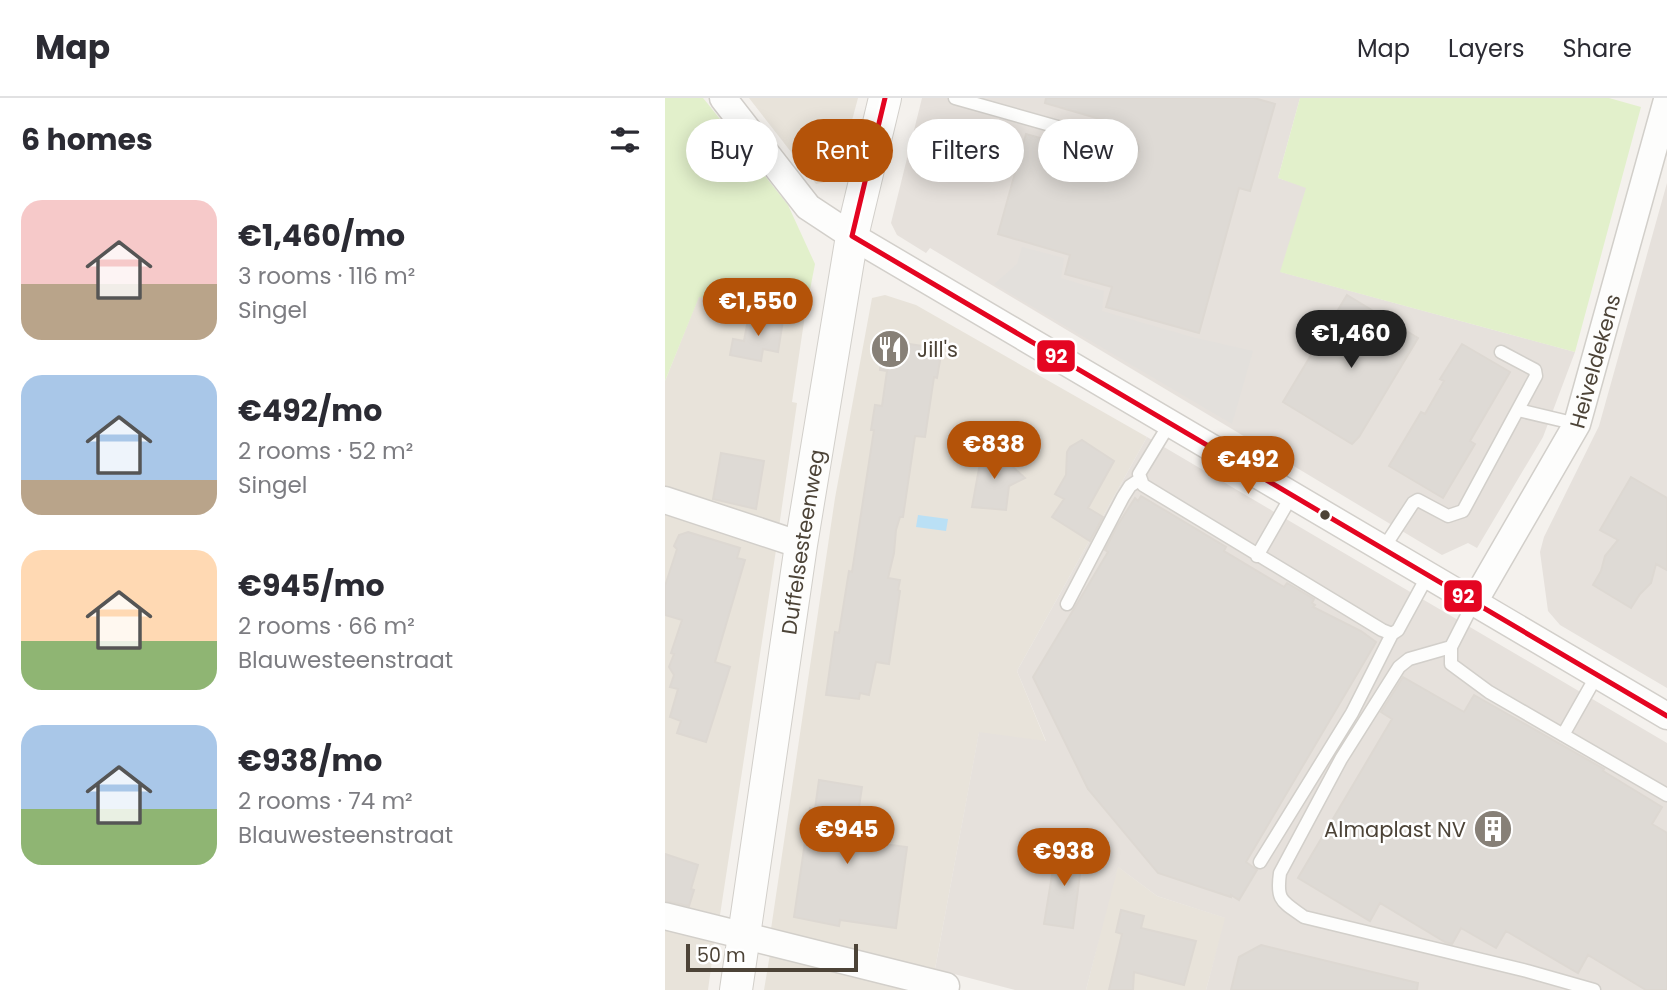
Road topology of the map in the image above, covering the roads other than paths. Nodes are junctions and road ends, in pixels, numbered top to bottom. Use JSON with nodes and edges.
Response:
{"nodes":[{"id":1,"x":723,"y":98,"type":"edge"},
{"id":2,"x":885,"y":98,"type":"edge"},
{"id":3,"x":955,"y":98,"type":"edge"},
{"id":4,"x":1667,"y":100,"type":"edge"},
{"id":5,"x":1038,"y":121,"type":"edge"},
{"id":6,"x":852,"y":236,"type":"junction"},
{"id":7,"x":1500,"y":352,"type":"dead end"},
{"id":8,"x":1518,"y":410,"type":"junction"},
{"id":9,"x":1170,"y":423,"type":"junction"},
{"id":10,"x":1577,"y":424,"type":"junction"},
{"id":11,"x":1139,"y":480,"type":"junction"},
{"id":12,"x":1292,"y":495,"type":"junction"},
{"id":13,"x":665,"y":500,"type":"edge"},
{"id":14,"x":801,"y":545,"type":"junction"},
{"id":15,"x":1383,"y":549,"type":"junction"},
{"id":16,"x":1257,"y":556,"type":"junction"},
{"id":17,"x":1428,"y":575,"type":"junction"},
{"id":18,"x":1474,"y":602,"type":"junction"},
{"id":19,"x":1067,"y":604,"type":"dead end"},
{"id":20,"x":1392,"y":634,"type":"junction"},
{"id":21,"x":1451,"y":647,"type":"junction"},
{"id":22,"x":1597,"y":675,"type":"junction"},
{"id":23,"x":1667,"y":716,"type":"edge"},
{"id":24,"x":1563,"y":735,"type":"junction"},
{"id":25,"x":1667,"y":795,"type":"edge"},
{"id":26,"x":1260,"y":862,"type":"dead end"},
{"id":27,"x":665,"y":916,"type":"edge"},
{"id":28,"x":745,"y":934,"type":"junction"},
{"id":29,"x":946,"y":986,"type":"dead end"},
{"id":30,"x":736,"y":990,"type":"edge"},
{"id":31,"x":1594,"y":990,"type":"edge"}],
"edges":[{"from":1,"to":6,"type":"street"},
{"from":2,"to":6,"type":"street","name":"Duffelsesteenweg"},
{"from":3,"to":5,"type":"lane"},
{"from":4,"to":10,"type":"street","name":"Heiveldekens"},
{"from":6,"to":9,"type":"street"},
{"from":6,"to":14,"type":"street","name":"Duffelsesteenweg"},
{"from":7,"to":8,"type":"lane"},
{"from":8,"to":10,"type":"lane"},
{"from":8,"to":15,"type":"lane"},
{"from":9,"to":11,"type":"lane"},
{"from":9,"to":12,"type":"street"},
{"from":10,"to":18,"type":"street","name":"Heiveldekens"},
{"from":11,"to":16,"type":"lane"},
{"from":11,"to":19,"type":"lane"},
{"from":12,"to":15,"type":"street"},
{"from":12,"to":16,"type":"lane"},
{"from":13,"to":14,"type":"street"},
{"from":14,"to":28,"type":"street","name":"Duffelsesteenweg"},
{"from":15,"to":17,"type":"street"},
{"from":16,"to":20,"type":"lane"},
{"from":17,"to":18,"type":"street"},
{"from":17,"to":20,"type":"lane"},
{"from":18,"to":21,"type":"lane"},
{"from":18,"to":22,"type":"street"},
{"from":20,"to":26,"type":"lane"},
{"from":21,"to":24,"type":"lane"},
{"from":21,"to":31,"type":"lane"},
{"from":22,"to":23,"type":"street"},
{"from":22,"to":24,"type":"lane"},
{"from":24,"to":25,"type":"lane"},
{"from":27,"to":28,"type":"street"},
{"from":28,"to":29,"type":"street"},
{"from":28,"to":30,"type":"street","name":"Duffelsesteenweg"}]}
